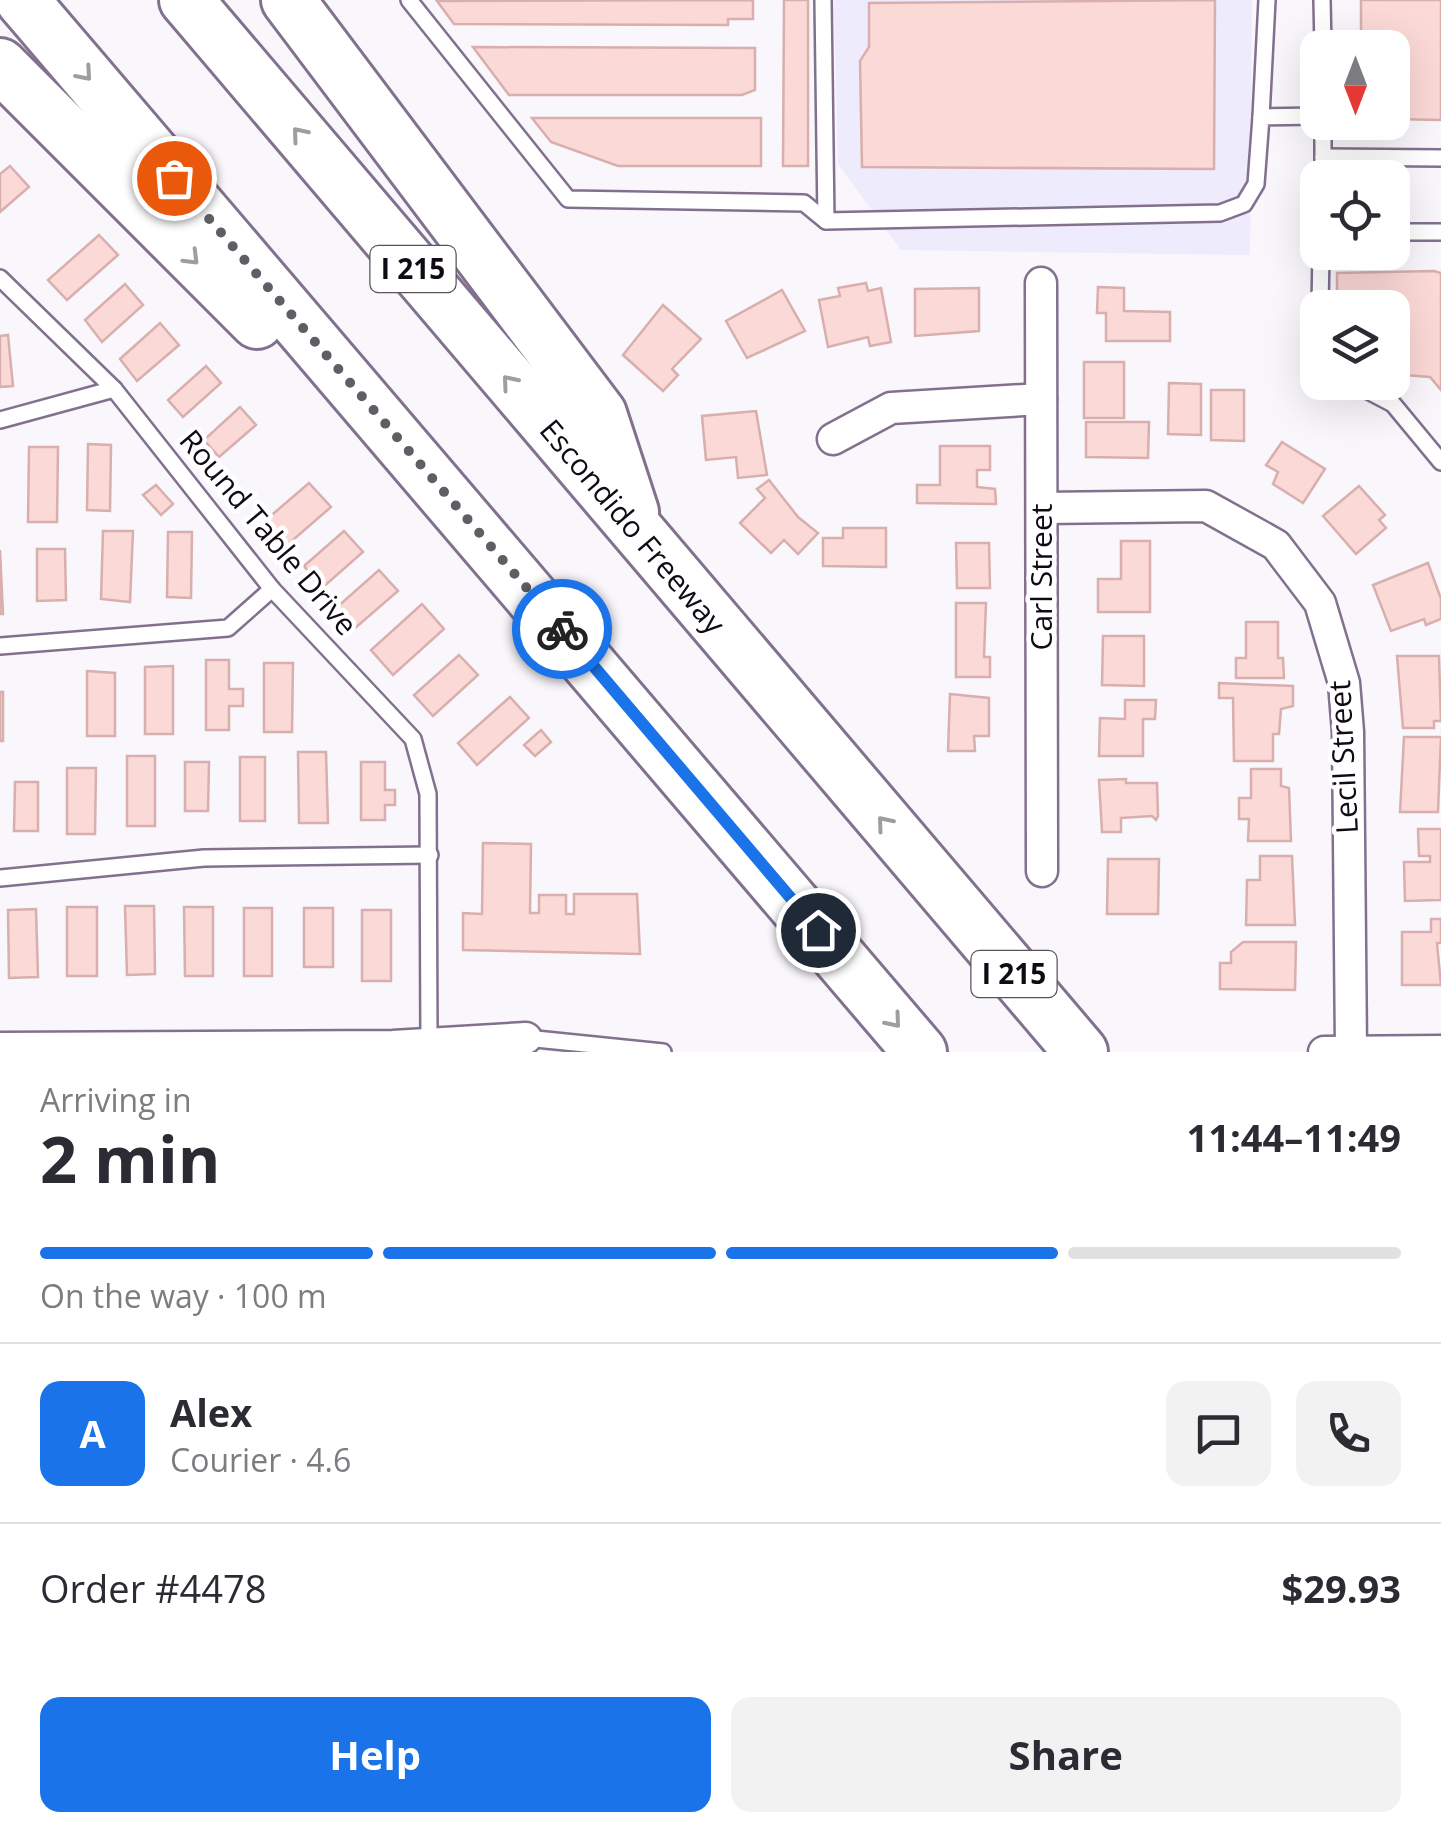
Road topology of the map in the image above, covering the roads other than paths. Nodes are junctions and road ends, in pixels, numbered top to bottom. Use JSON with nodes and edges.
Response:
{"nodes":[{"id":1,"x":22,"y":0,"type":"edge"},
{"id":2,"x":186,"y":0,"type":"edge"},
{"id":3,"x":288,"y":0,"type":"edge"},
{"id":4,"x":409,"y":0,"type":"edge"},
{"id":5,"x":823,"y":0,"type":"edge"},
{"id":6,"x":1268,"y":0,"type":"edge"},
{"id":7,"x":1322,"y":0,"type":"edge"},
{"id":8,"x":1323,"y":30,"type":"edge"},
{"id":9,"x":0,"y":65,"type":"edge"},
{"id":10,"x":1300,"y":116,"type":"edge"},
{"id":11,"x":1261,"y":117,"type":"junction"},
{"id":12,"x":1324,"y":140,"type":"edge"},
{"id":13,"x":1323,"y":158,"type":"joint"},
{"id":14,"x":1441,"y":158,"type":"edge"},
{"id":15,"x":826,"y":222,"type":"junction"},
{"id":16,"x":1410,"y":232,"type":"edge"},
{"id":17,"x":1441,"y":232,"type":"edge"},
{"id":18,"x":0,"y":278,"type":"edge"},
{"id":19,"x":1041,"y":283,"type":"dead end"},
{"id":20,"x":114,"y":389,"type":"junction"},
{"id":21,"x":1042,"y":399,"type":"junction"},
{"id":22,"x":1385,"y":400,"type":"edge"},
{"id":23,"x":0,"y":420,"type":"edge"},
{"id":24,"x":833,"y":439,"type":"dead end"},
{"id":25,"x":1441,"y":462,"type":"edge"},
{"id":26,"x":1043,"y":508,"type":"junction"},
{"id":27,"x":640,"y":537,"type":"junction"},
{"id":28,"x":272,"y":589,"type":"junction"},
{"id":29,"x":560,"y":627,"type":"junction"},
{"id":30,"x":0,"y":646,"type":"edge"},
{"id":31,"x":430,"y":855,"type":"junction"},
{"id":32,"x":1042,"y":871,"type":"dead end"},
{"id":33,"x":0,"y":878,"type":"edge"},
{"id":34,"x":526,"y":1038,"type":"joint"},
{"id":35,"x":430,"y":1045,"type":"junction"},
{"id":36,"x":0,"y":1048,"type":"edge"},
{"id":37,"x":116,"y":1050,"type":"edge"},
{"id":38,"x":1336,"y":1051,"type":"edge"},
{"id":39,"x":1441,"y":1051,"type":"edge"},
{"id":40,"x":636,"y":1052,"type":"edge"},
{"id":41,"x":663,"y":1052,"type":"edge"},
{"id":42,"x":920,"y":1052,"type":"edge"},
{"id":43,"x":1081,"y":1052,"type":"edge"}],
"edges":[{"from":1,"to":29,"type":"highway","one_way":true},
{"from":27,"to":2,"type":"highway","name":"Escondido Freeway","number":"I 215","one_way":true},
{"from":3,"to":27,"type":"highway"},
{"from":4,"to":15,"type":"lane"},
{"from":5,"to":15,"type":"lane"},
{"from":6,"to":11,"type":"lane"},
{"from":7,"to":8,"type":"lane"},
{"from":9,"to":29,"type":"highway","one_way":true},
{"from":10,"to":11,"type":"lane"},
{"from":11,"to":15,"type":"lane"},
{"from":12,"to":13,"type":"lane"},
{"from":13,"to":14,"type":"lane"},
{"from":16,"to":17,"type":"lane"},
{"from":18,"to":20,"type":"lane","name":"Round Table Drive"},
{"from":19,"to":21,"type":"street","name":"Carl Street"},
{"from":20,"to":23,"type":"lane"},
{"from":20,"to":28,"type":"lane","name":"Round Table Drive"},
{"from":21,"to":24,"type":"street"},
{"from":21,"to":26,"type":"street","name":"Carl Street"},
{"from":22,"to":25,"type":"lane"},
{"from":26,"to":32,"type":"street","name":"Carl Street"},
{"from":26,"to":38,"type":"street","name":"Lecil Street"},
{"from":43,"to":27,"type":"highway","name":"Escondido Freeway","number":"I 215","one_way":true},
{"from":28,"to":30,"type":"lane"},
{"from":28,"to":31,"type":"lane","name":"Round Table Drive"},
{"from":29,"to":42,"type":"highway","one_way":true},
{"from":31,"to":33,"type":"lane"},
{"from":31,"to":35,"type":"lane","name":"Round Table Drive"},
{"from":34,"to":35,"type":"street"},
{"from":34,"to":40,"type":"lane"},
{"from":35,"to":37,"type":"street"},
{"from":36,"to":37,"type":"street"},
{"from":38,"to":39,"type":"street"},
{"from":40,"to":41,"type":"lane"}]}
